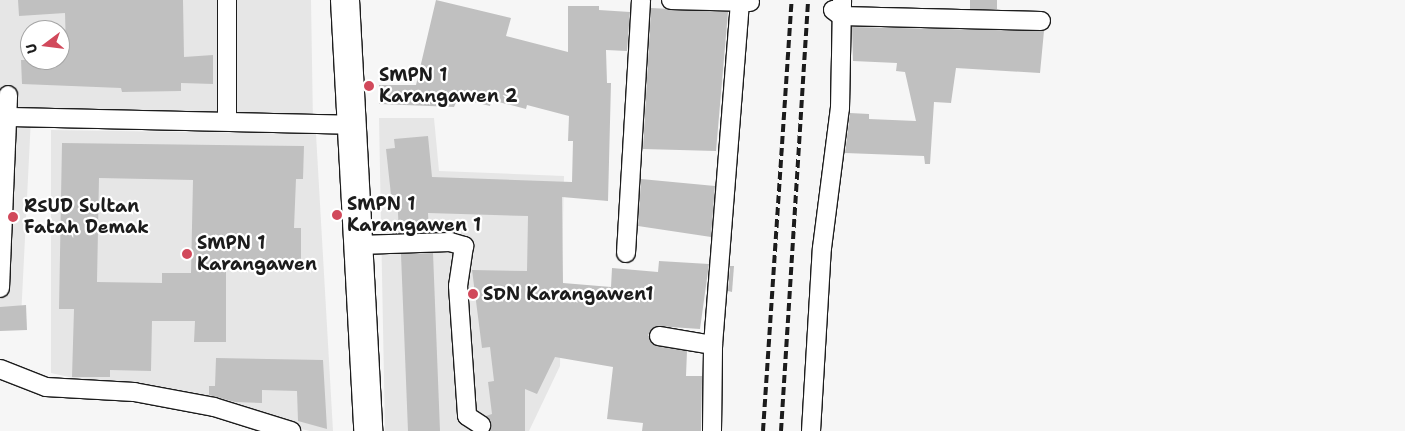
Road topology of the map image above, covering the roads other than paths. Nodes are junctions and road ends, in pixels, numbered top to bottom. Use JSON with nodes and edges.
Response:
{"nodes":[{"id":1,"x":228,"y":0,"type":"edge"},
{"id":2,"x":346,"y":0,"type":"edge"},
{"id":3,"x":641,"y":0,"type":"edge"},
{"id":4,"x":671,"y":0,"type":"edge"},
{"id":5,"x":744,"y":2,"type":"edge"},
{"id":6,"x":838,"y":8,"type":"edge"},
{"id":7,"x":1041,"y":21,"type":"dead end"},
{"id":8,"x":8,"y":95,"type":"dead end"},
{"id":9,"x":9,"y":117,"type":"junction"},
{"id":10,"x":227,"y":120,"type":"junction"},
{"id":11,"x":352,"y":124,"type":"junction"},
{"id":12,"x":3,"y":187,"type":"edge"},
{"id":13,"x":359,"y":245,"type":"junction"},
{"id":14,"x":626,"y":253,"type":"dead end"},
{"id":15,"x":0,"y":288,"type":"edge"},
{"id":16,"x":659,"y":336,"type":"dead end"},
{"id":17,"x":713,"y":345,"type":"junction"},
{"id":18,"x":0,"y":369,"type":"edge"},
{"id":19,"x":482,"y":425,"type":"dead end"},
{"id":20,"x":291,"y":431,"type":"edge"},
{"id":21,"x":368,"y":431,"type":"edge"},
{"id":22,"x":712,"y":431,"type":"edge"},
{"id":23,"x":811,"y":431,"type":"edge"}],
"edges":[{"from":1,"to":10,"type":"street"},
{"from":2,"to":11,"type":"main road"},
{"from":3,"to":14,"type":"street"},
{"from":4,"to":5,"type":"street"},
{"from":5,"to":17,"type":"street"},
{"from":6,"to":7,"type":"street"},
{"from":6,"to":23,"type":"street"},
{"from":8,"to":9,"type":"street"},
{"from":9,"to":10,"type":"street"},
{"from":9,"to":12,"type":"street"},
{"from":10,"to":11,"type":"street"},
{"from":11,"to":13,"type":"main road"},
{"from":12,"to":15,"type":"street"},
{"from":13,"to":19,"type":"street"},
{"from":13,"to":21,"type":"main road"},
{"from":16,"to":17,"type":"street"},
{"from":17,"to":22,"type":"street"},
{"from":18,"to":20,"type":"street"}]}
